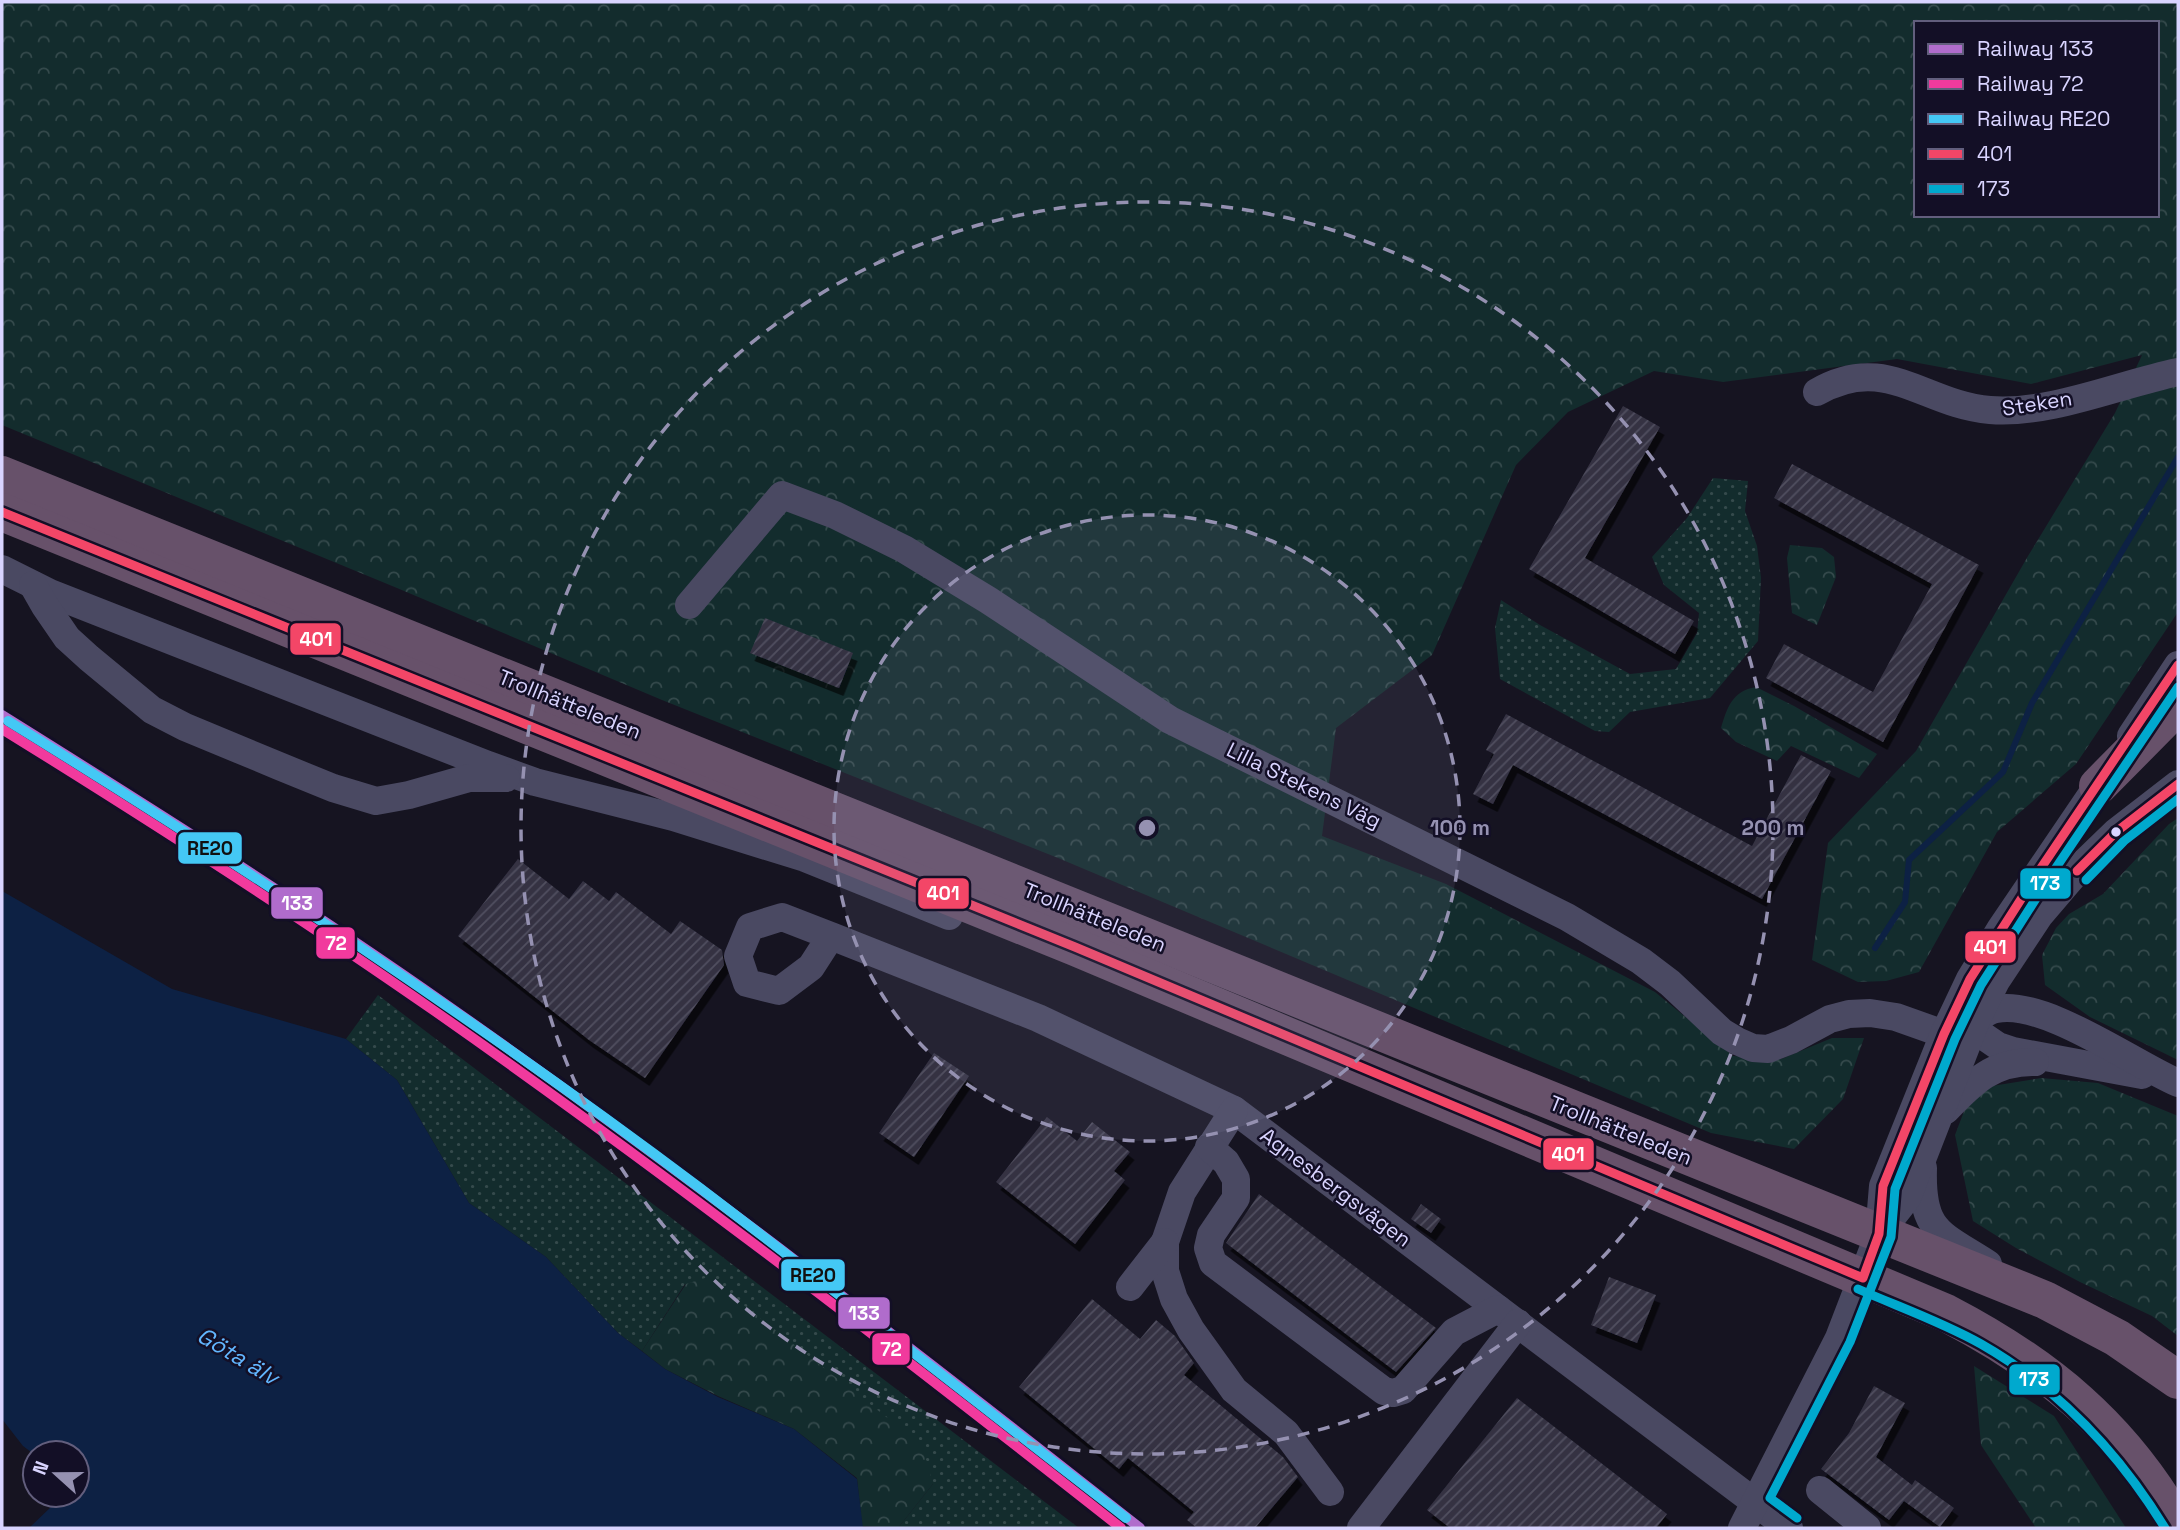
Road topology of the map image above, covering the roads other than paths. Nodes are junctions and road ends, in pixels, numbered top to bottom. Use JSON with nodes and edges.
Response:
{"nodes":[{"id":1,"x":2178,"y":372,"type":"edge"},
{"id":2,"x":1817,"y":392,"type":"dead end"},
{"id":3,"x":2,"y":475,"type":"edge"},
{"id":4,"x":2,"y":512,"type":"edge"},
{"id":5,"x":2,"y":569,"type":"edge"},
{"id":6,"x":33,"y":585,"type":"junction"},
{"id":7,"x":690,"y":605,"type":"dead end"},
{"id":8,"x":2178,"y":665,"type":"edge"},
{"id":9,"x":2178,"y":705,"type":"edge"},
{"id":10,"x":535,"y":782,"type":"junction"},
{"id":11,"x":2178,"y":784,"type":"edge"},
{"id":12,"x":2098,"y":786,"type":"junction"},
{"id":13,"x":831,"y":936,"type":"dead end"},
{"id":14,"x":1208,"y":1002,"type":"junction"},
{"id":15,"x":1976,"y":1021,"type":"junction"},
{"id":16,"x":1944,"y":1034,"type":"junction"},
{"id":17,"x":2087,"y":1064,"type":"junction"},
{"id":18,"x":2177,"y":1082,"type":"edge"},
{"id":19,"x":1234,"y":1110,"type":"junction"},
{"id":20,"x":1937,"y":1120,"type":"junction"},
{"id":21,"x":1209,"y":1147,"type":"junction"},
{"id":22,"x":1923,"y":1155,"type":"junction"},
{"id":23,"x":1879,"y":1234,"type":"junction"},
{"id":24,"x":1165,"y":1242,"type":"junction"},
{"id":25,"x":1863,"y":1278,"type":"junction"},
{"id":26,"x":1130,"y":1287,"type":"dead end"},
{"id":27,"x":2045,"y":1300,"type":"junction"},
{"id":28,"x":1508,"y":1316,"type":"junction"},
{"id":29,"x":2178,"y":1380,"type":"edge"},
{"id":30,"x":1820,"y":1490,"type":"dead end"},
{"id":31,"x":1330,"y":1492,"type":"dead end"},
{"id":32,"x":1755,"y":1502,"type":"junction"},
{"id":33,"x":2178,"y":1526,"type":"edge"},
{"id":34,"x":1361,"y":1528,"type":"edge"},
{"id":35,"x":1742,"y":1528,"type":"edge"},
{"id":36,"x":1789,"y":1528,"type":"edge"},
{"id":37,"x":1867,"y":1528,"type":"edge"}],
"edges":[{"from":1,"to":2,"type":"street","name":"Steken"},
{"from":3,"to":23,"type":"highway","name":"Trollhätteleden"},
{"from":4,"to":14,"type":"highway","name":"Trollhätteleden"},
{"from":5,"to":6,"type":"street"},
{"from":6,"to":10,"type":"street"},
{"from":6,"to":10,"type":"street"},
{"from":7,"to":16,"type":"street","name":"Lilla Stekens Väg"},
{"from":8,"to":12,"type":"street"},
{"from":9,"to":12,"type":"highway"},
{"from":10,"to":14,"type":"street"},
{"from":11,"to":15,"type":"street"},
{"from":12,"to":16,"type":"street"},
{"from":13,"to":19,"type":"street","name":"Agnesbergsvägen"},
{"from":14,"to":25,"type":"highway","name":"Trollhätteleden"},
{"from":15,"to":16,"type":"street"},
{"from":15,"to":17,"type":"street"},
{"from":15,"to":18,"type":"street"},
{"from":15,"to":20,"type":"street"},
{"from":16,"to":23,"type":"street"},
{"from":17,"to":18,"type":"street"},
{"from":17,"to":20,"type":"street"},
{"from":19,"to":21,"type":"street"},
{"from":19,"to":28,"type":"street","name":"Agnesbergsvägen"},
{"from":20,"to":22,"type":"street"},
{"from":21,"to":24,"type":"street"},
{"from":21,"to":28,"type":"street"},
{"from":22,"to":23,"type":"street"},
{"from":22,"to":27,"type":"street"},
{"from":23,"to":25,"type":"street"},
{"from":23,"to":27,"type":"highway","name":"Trollhätteleden"},
{"from":24,"to":26,"type":"street"},
{"from":24,"to":31,"type":"street"},
{"from":25,"to":32,"type":"street"},
{"from":25,"to":33,"type":"highway","name":"Trollhätteleden"},
{"from":27,"to":29,"type":"highway","name":"Trollhätteleden"},
{"from":28,"to":32,"type":"street","name":"Agnesbergsvägen"},
{"from":28,"to":34,"type":"street"},
{"from":30,"to":37,"type":"street"},
{"from":32,"to":35,"type":"street"},
{"from":32,"to":36,"type":"street","name":"Agnesbergsvägen"}]}
